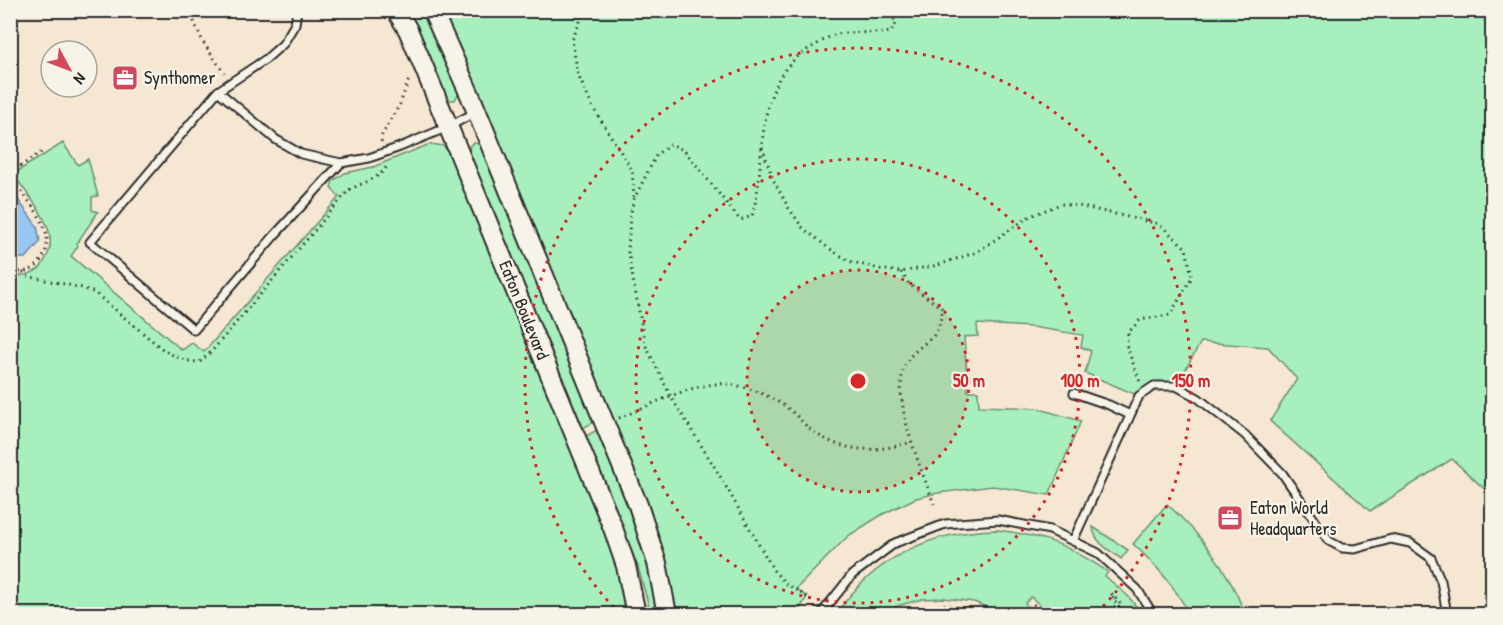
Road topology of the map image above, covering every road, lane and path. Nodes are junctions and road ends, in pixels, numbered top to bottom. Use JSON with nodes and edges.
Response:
{"nodes":[{"id":1,"x":189,"y":10,"type":"edge"},
{"id":2,"x":297,"y":10,"type":"edge"},
{"id":3,"x":396,"y":10,"type":"edge"},
{"id":4,"x":432,"y":10,"type":"edge"},
{"id":5,"x":585,"y":10,"type":"edge"},
{"id":6,"x":890,"y":10,"type":"edge"},
{"id":7,"x":224,"y":74,"type":"dead end"},
{"id":8,"x":410,"y":79,"type":"dead end"},
{"id":9,"x":218,"y":92,"type":"junction"},
{"id":10,"x":476,"y":111,"type":"junction"},
{"id":11,"x":448,"y":127,"type":"junction"},
{"id":12,"x":381,"y":143,"type":"dead end"},
{"id":13,"x":761,"y":145,"type":"junction"},
{"id":14,"x":45,"y":150,"type":"dead end"},
{"id":15,"x":341,"y":163,"type":"junction"},
{"id":16,"x":388,"y":164,"type":"dead end"},
{"id":17,"x":10,"y":175,"type":"edge"},
{"id":18,"x":634,"y":199,"type":"junction"},
{"id":19,"x":10,"y":272,"type":"edge"},
{"id":20,"x":23,"y":272,"type":"junction"},
{"id":21,"x":901,"y":272,"type":"junction"},
{"id":22,"x":1144,"y":392,"type":"junction"},
{"id":23,"x":1074,"y":393,"type":"dead end"},
{"id":24,"x":670,"y":397,"type":"junction"},
{"id":25,"x":1130,"y":415,"type":"junction"},
{"id":26,"x":619,"y":418,"type":"dead end"},
{"id":27,"x":912,"y":442,"type":"junction"},
{"id":28,"x":934,"y":504,"type":"dead end"},
{"id":29,"x":1073,"y":541,"type":"junction"},
{"id":30,"x":1484,"y":592,"type":"dead end"},
{"id":31,"x":807,"y":597,"type":"dead end"},
{"id":32,"x":1492,"y":613,"type":"edge"},
{"id":33,"x":636,"y":615,"type":"edge"},
{"id":34,"x":667,"y":615,"type":"edge"},
{"id":35,"x":821,"y":615,"type":"edge"},
{"id":36,"x":897,"y":615,"type":"edge"},
{"id":37,"x":988,"y":615,"type":"edge"},
{"id":38,"x":1039,"y":615,"type":"edge"},
{"id":39,"x":1044,"y":615,"type":"edge"},
{"id":40,"x":1121,"y":615,"type":"edge"},
{"id":41,"x":1129,"y":615,"type":"edge"},
{"id":42,"x":1153,"y":615,"type":"edge"},
{"id":43,"x":1447,"y":615,"type":"edge"}],
"edges":[{"from":1,"to":7,"type":"path"},
{"from":2,"to":9,"type":"lane"},
{"from":3,"to":11,"type":"street","name":"Eaton Boulevard"},
{"from":4,"to":10,"type":"street","name":"Eaton Boulevard"},
{"from":5,"to":18,"type":"path"},
{"from":6,"to":13,"type":"path"},
{"from":8,"to":12,"type":"path"},
{"from":9,"to":15,"type":"lane"},
{"from":9,"to":15,"type":"lane"},
{"from":10,"to":11,"type":"lane"},
{"from":10,"to":34,"type":"street","name":"Eaton Boulevard"},
{"from":11,"to":15,"type":"lane"},
{"from":11,"to":33,"type":"street","name":"Eaton Boulevard"},
{"from":13,"to":18,"type":"path"},
{"from":13,"to":21,"type":"path"},
{"from":14,"to":17,"type":"path"},
{"from":16,"to":20,"type":"path"},
{"from":17,"to":20,"type":"path"},
{"from":18,"to":24,"type":"path"},
{"from":19,"to":20,"type":"path"},
{"from":21,"to":22,"type":"path"},
{"from":21,"to":27,"type":"path"},
{"from":22,"to":25,"type":"lane"},
{"from":22,"to":43,"type":"lane"},
{"from":23,"to":25,"type":"lane"},
{"from":24,"to":26,"type":"path"},
{"from":24,"to":27,"type":"path"},
{"from":24,"to":31,"type":"path"},
{"from":25,"to":29,"type":"lane"},
{"from":27,"to":28,"type":"path"},
{"from":29,"to":35,"type":"lane"},
{"from":29,"to":42,"type":"lane"},
{"from":30,"to":32,"type":"path"},
{"from":36,"to":37,"type":"path"},
{"from":38,"to":39,"type":"path"},
{"from":40,"to":41,"type":"path"}]}
